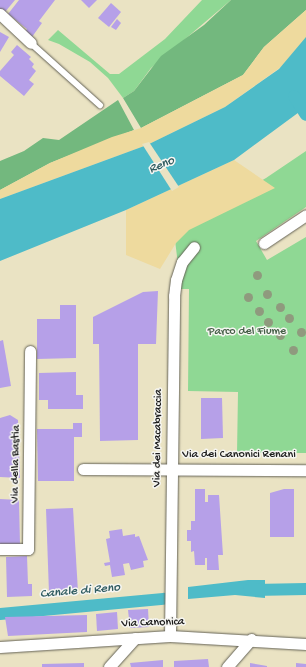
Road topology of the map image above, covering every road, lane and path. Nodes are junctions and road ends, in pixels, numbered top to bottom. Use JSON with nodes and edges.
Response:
{"nodes":[{"id":1,"x":0,"y":14,"type":"edge"},
{"id":2,"x":31,"y":43,"type":"joint"},
{"id":3,"x":100,"y":105,"type":"dead end"},
{"id":4,"x":306,"y":215,"type":"edge"},
{"id":5,"x":264,"y":243,"type":"dead end"},
{"id":6,"x":194,"y":247,"type":"dead end"},
{"id":7,"x":30,"y":351,"type":"dead end"},
{"id":8,"x":83,"y":468,"type":"dead end"},
{"id":9,"x":171,"y":469,"type":"junction"},
{"id":10,"x":306,"y":470,"type":"edge"},
{"id":11,"x":0,"y":549,"type":"edge"},
{"id":12,"x":170,"y":636,"type":"junction"},
{"id":13,"x":135,"y":638,"type":"junction"},
{"id":14,"x":251,"y":639,"type":"junction"},
{"id":15,"x":306,"y":644,"type":"edge"},
{"id":16,"x":0,"y":647,"type":"edge"},
{"id":17,"x":109,"y":667,"type":"edge"},
{"id":18,"x":227,"y":667,"type":"edge"}],
"edges":[{"from":1,"to":2,"type":"street"},
{"from":2,"to":3,"type":"lane"},
{"from":4,"to":5,"type":"street"},
{"from":6,"to":9,"type":"street","name":"Via dei Macabraccia"},
{"from":7,"to":11,"type":"street","name":"Via della Bastia"},
{"from":8,"to":9,"type":"street","name":"Via dei Canonici Renani"},
{"from":9,"to":10,"type":"street","name":"Via dei Canonici Renani"},
{"from":9,"to":12,"type":"street","name":"Via dei Macabraccia"},
{"from":12,"to":13,"type":"street","name":"Via Canonica"},
{"from":12,"to":14,"type":"street","name":"Via Canonica"},
{"from":13,"to":16,"type":"street","name":"Via Canonica"},
{"from":13,"to":17,"type":"street"},
{"from":14,"to":15,"type":"street","name":"Via Canonica"},
{"from":14,"to":18,"type":"street"}]}
